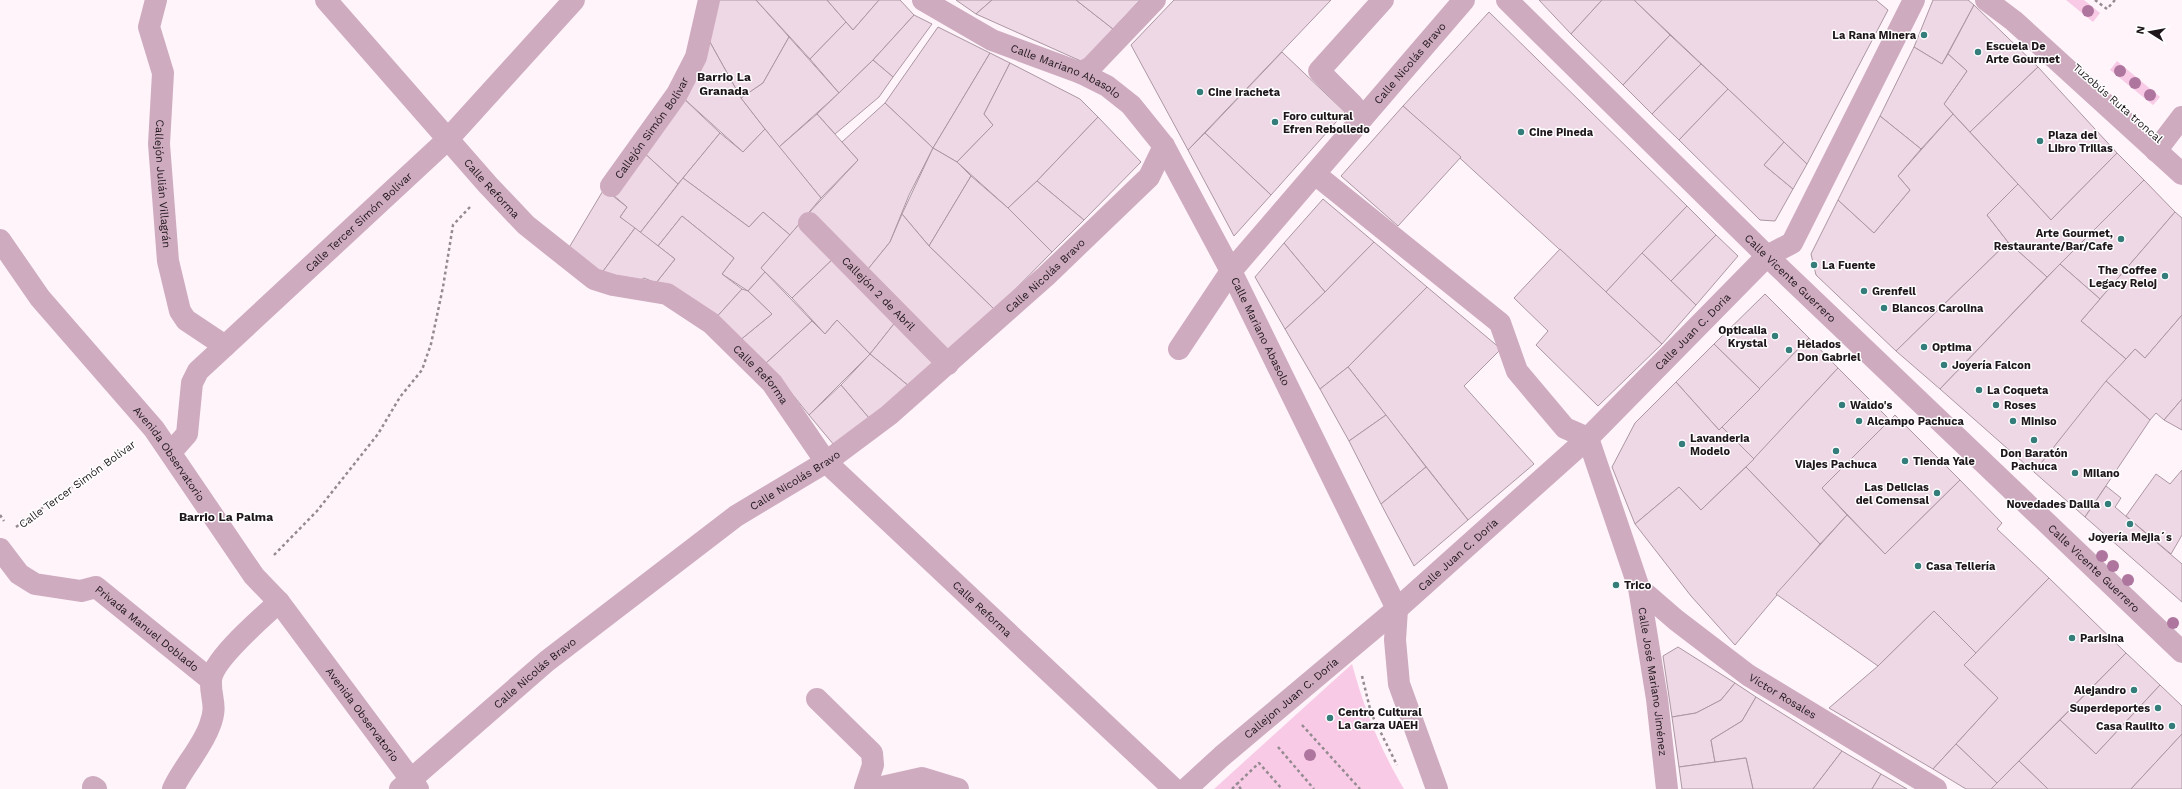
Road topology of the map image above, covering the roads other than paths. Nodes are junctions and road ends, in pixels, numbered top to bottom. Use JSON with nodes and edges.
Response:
{"nodes":[{"id":1,"x":156,"y":0,"type":"edge"},
{"id":2,"x":326,"y":0,"type":"edge"},
{"id":3,"x":574,"y":0,"type":"edge"},
{"id":4,"x":709,"y":0,"type":"edge"},
{"id":5,"x":923,"y":0,"type":"edge"},
{"id":6,"x":1155,"y":0,"type":"edge"},
{"id":7,"x":1384,"y":0,"type":"edge"},
{"id":8,"x":1464,"y":0,"type":"edge"},
{"id":9,"x":1507,"y":0,"type":"edge"},
{"id":10,"x":1914,"y":0,"type":"edge"},
{"id":11,"x":1986,"y":0,"type":"edge"},
{"id":12,"x":1998,"y":0,"type":"edge"},
{"id":13,"x":1081,"y":73,"type":"junction"},
{"id":14,"x":1363,"y":117,"type":"junction"},
{"id":15,"x":2182,"y":117,"type":"edge"},
{"id":16,"x":448,"y":139,"type":"junction"},
{"id":17,"x":1164,"y":146,"type":"junction"},
{"id":18,"x":2160,"y":147,"type":"junction"},
{"id":19,"x":2182,"y":160,"type":"edge"},
{"id":20,"x":1315,"y":174,"type":"junction"},
{"id":21,"x":2182,"y":174,"type":"edge"},
{"id":22,"x":611,"y":186,"type":"dead end"},
{"id":23,"x":809,"y":224,"type":"dead end"},
{"id":24,"x":0,"y":240,"type":"edge"},
{"id":25,"x":1767,"y":256,"type":"junction"},
{"id":26,"x":1231,"y":271,"type":"junction"},
{"id":27,"x":225,"y":346,"type":"junction"},
{"id":28,"x":1179,"y":349,"type":"dead end"},
{"id":29,"x":948,"y":364,"type":"junction"},
{"id":30,"x":1588,"y":438,"type":"junction"},
{"id":31,"x":171,"y":452,"type":"junction"},
{"id":32,"x":826,"y":462,"type":"junction"},
{"id":33,"x":6,"y":540,"type":"edge"},
{"id":34,"x":1638,"y":588,"type":"junction"},
{"id":35,"x":279,"y":602,"type":"junction"},
{"id":36,"x":1397,"y":609,"type":"junction"},
{"id":37,"x":2182,"y":652,"type":"edge"},
{"id":38,"x":211,"y":680,"type":"junction"},
{"id":39,"x":817,"y":699,"type":"dead end"},
{"id":40,"x":410,"y":786,"type":"edge"},
{"id":41,"x":173,"y":789,"type":"edge"},
{"id":42,"x":865,"y":789,"type":"edge"},
{"id":43,"x":873,"y":789,"type":"edge"},
{"id":44,"x":958,"y":789,"type":"edge"},
{"id":45,"x":1174,"y":789,"type":"edge"},
{"id":46,"x":1186,"y":789,"type":"edge"},
{"id":47,"x":1437,"y":789,"type":"edge"},
{"id":48,"x":1668,"y":789,"type":"edge"},
{"id":49,"x":1936,"y":789,"type":"edge"}],
"edges":[{"from":1,"to":27,"type":"street","name":"Callejón Julián Villagrán"},
{"from":2,"to":16,"type":"street","name":"Calle Reforma"},
{"from":3,"to":16,"type":"street","name":"Calle Tercer Simón Bolívar"},
{"from":4,"to":22,"type":"street","name":"Callejón Simón Bolívar"},
{"from":5,"to":13,"type":"street","name":"Calle Mariano Abasolo"},
{"from":6,"to":13,"type":"street"},
{"from":7,"to":14,"type":"street"},
{"from":8,"to":14,"type":"street","name":"Calle Nicolás Bravo"},
{"from":9,"to":25,"type":"street","name":"Calle Vicente Guerrero"},
{"from":10,"to":25,"type":"street","name":"Calle Juan C. Doria"},
{"from":11,"to":18,"type":"street"},
{"from":12,"to":18,"type":"street","name":"Tuzobús Ruta troncal"},
{"from":13,"to":17,"type":"street","name":"Calle Mariano Abasolo"},
{"from":14,"to":20,"type":"street","name":"Calle Nicolás Bravo"},
{"from":15,"to":18,"type":"street"},
{"from":16,"to":27,"type":"street","name":"Calle Tercer Simón Bolívar"},
{"from":16,"to":32,"type":"street","name":"Calle Reforma"},
{"from":17,"to":26,"type":"street","name":"Calle Mariano Abasolo"},
{"from":17,"to":29,"type":"street","name":"Calle Nicolás Bravo"},
{"from":18,"to":19,"type":"street","name":"Tuzobús Ruta troncal"},
{"from":18,"to":21,"type":"street"},
{"from":20,"to":26,"type":"street","name":"Calle Nicolás Bravo"},
{"from":20,"to":30,"type":"street"},
{"from":23,"to":29,"type":"street","name":"Callejón 2 de Abril"},
{"from":24,"to":31,"type":"street","name":"Avenida Observatorio"},
{"from":25,"to":30,"type":"street","name":"Calle Juan C. Doria"},
{"from":25,"to":37,"type":"street","name":"Calle Vicente Guerrero"},
{"from":26,"to":28,"type":"street","name":"Calle Nicolás Bravo"},
{"from":26,"to":36,"type":"street","name":"Calle Mariano Abasolo"},
{"from":27,"to":31,"type":"street","name":"Calle Tercer Simón Bolívar"},
{"from":29,"to":32,"type":"street","name":"Calle Nicolás Bravo"},
{"from":30,"to":34,"type":"street","name":"Calle José Mariano Jiménez"},
{"from":30,"to":36,"type":"street","name":"Calle Juan C. Doria"},
{"from":31,"to":35,"type":"street","name":"Avenida Observatorio"},
{"from":32,"to":40,"type":"street","name":"Calle Nicolás Bravo"},
{"from":32,"to":45,"type":"street","name":"Calle Reforma"},
{"from":33,"to":38,"type":"street","name":"Privada Manuel Doblado"},
{"from":34,"to":48,"type":"street","name":"Calle José Mariano Jiménez"},
{"from":34,"to":49,"type":"street","name":"Víctor Rosales"},
{"from":35,"to":38,"type":"street","name":"Privada Manuel Doblado"},
{"from":35,"to":40,"type":"street","name":"Avenida Observatorio"},
{"from":36,"to":46,"type":"street","name":"Callejon Juan C. Doria"},
{"from":36,"to":47,"type":"street"},
{"from":38,"to":41,"type":"street","name":"Privada Manuel Doblado"},
{"from":39,"to":42,"type":"street"},
{"from":43,"to":44,"type":"street"}]}
